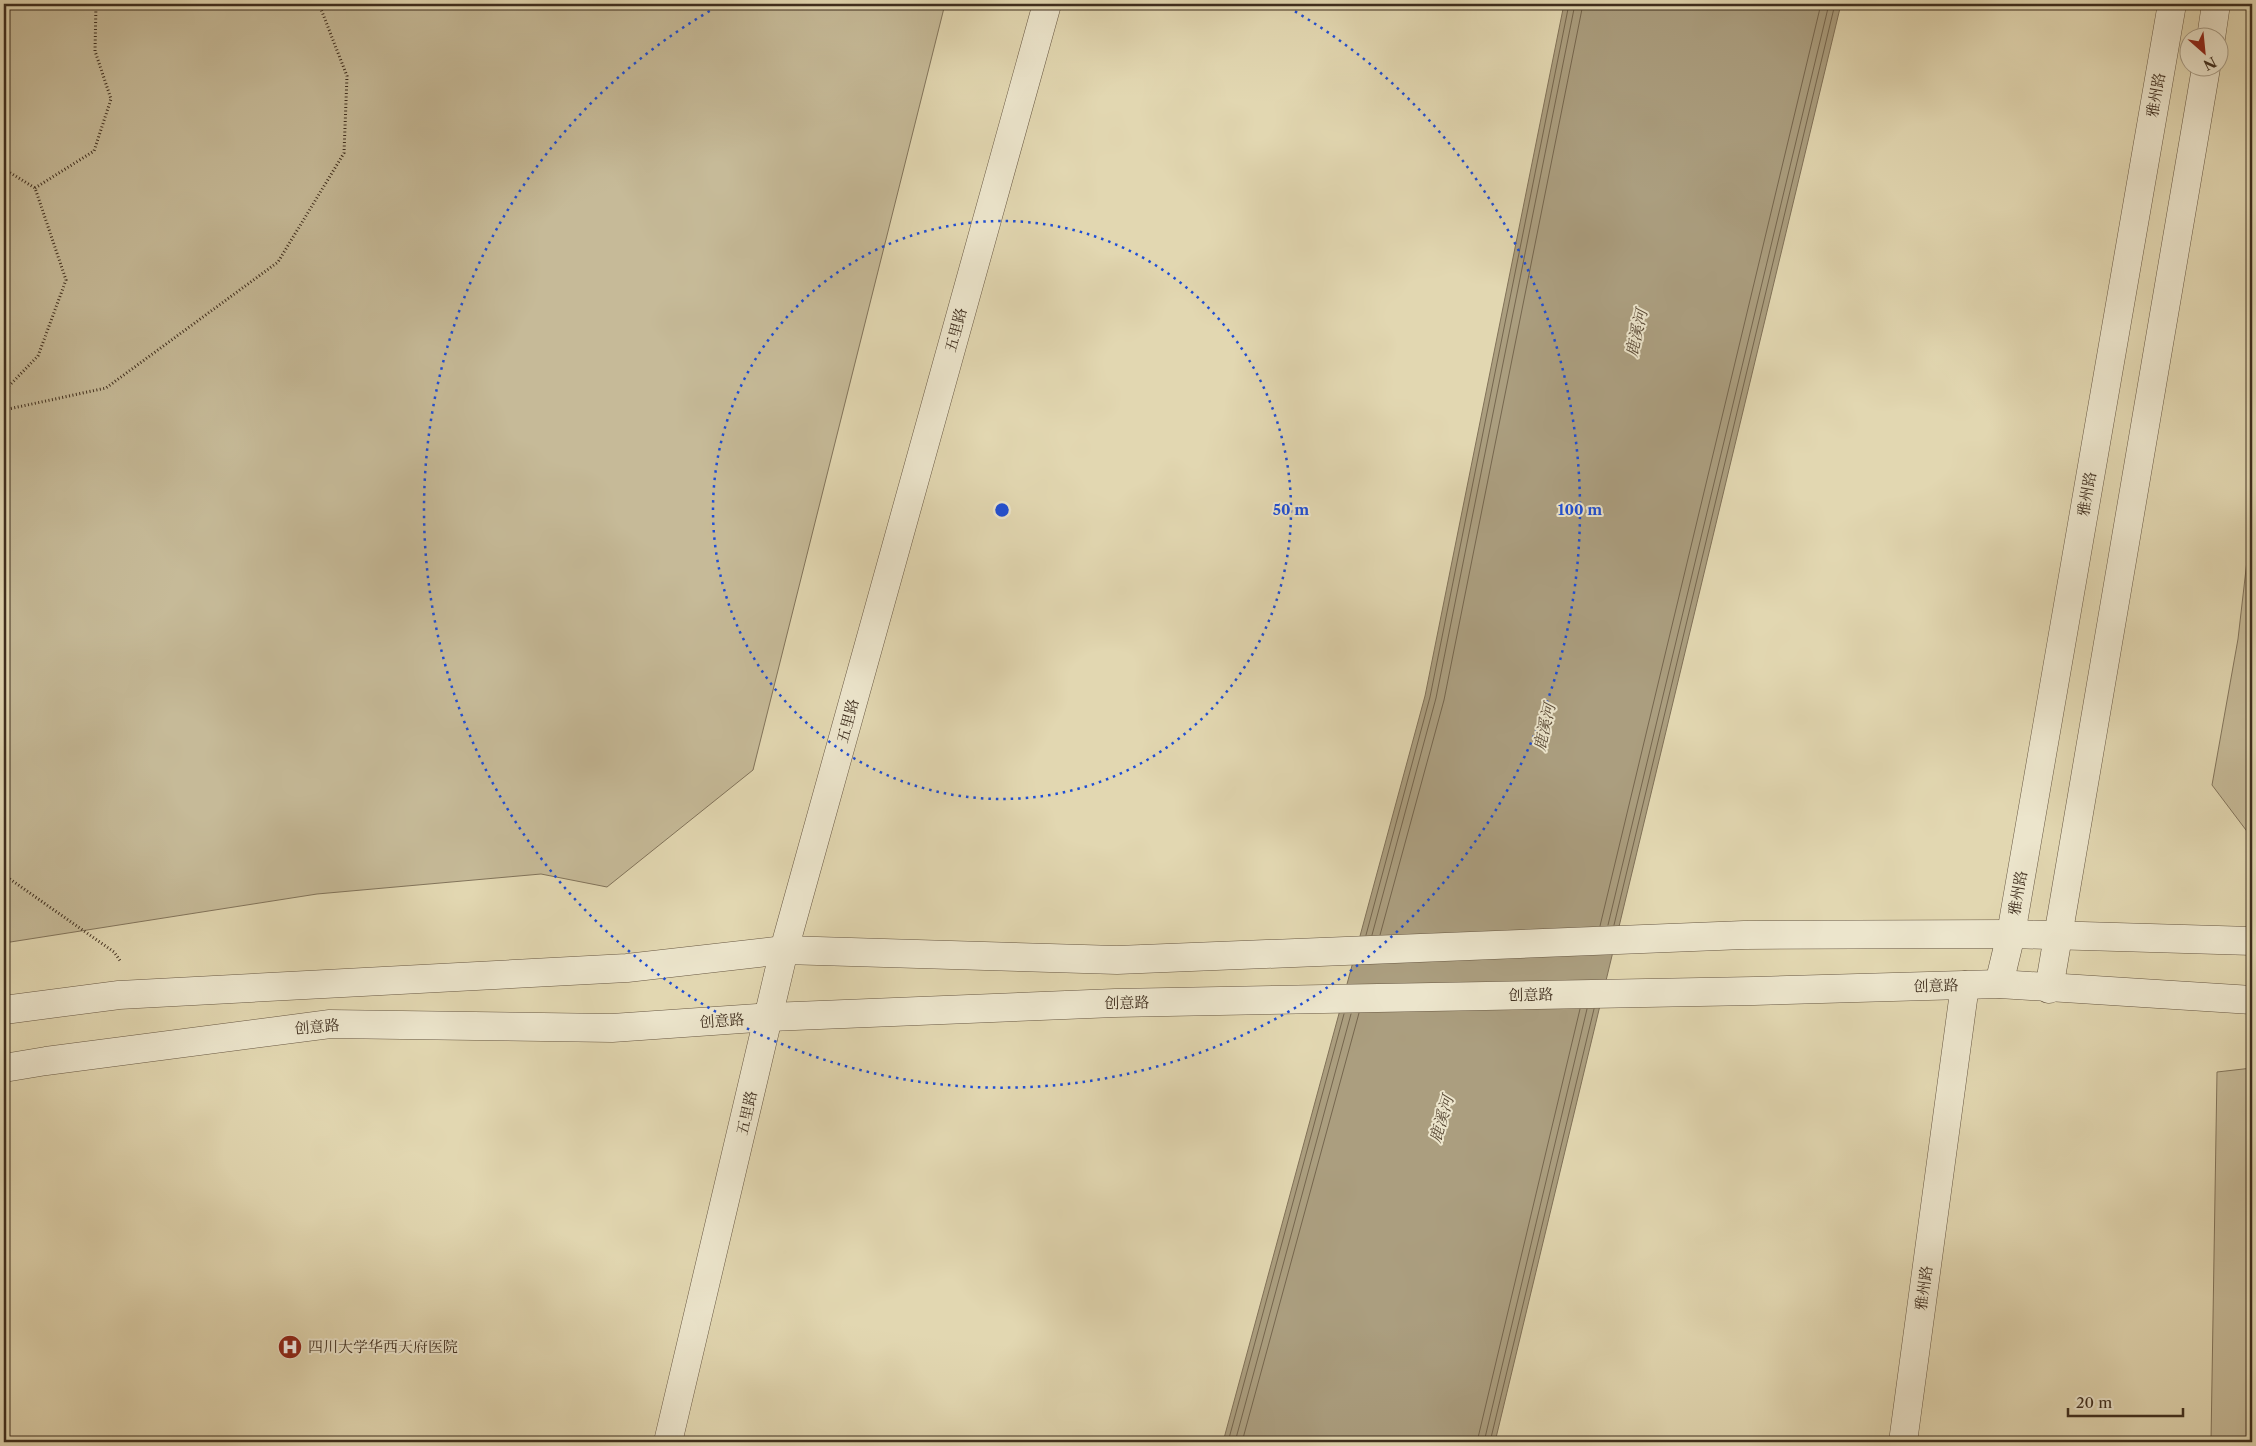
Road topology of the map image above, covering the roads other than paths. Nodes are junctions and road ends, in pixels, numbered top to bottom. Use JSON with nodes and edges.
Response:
{"nodes":[{"id":1,"x":1046,"y":4,"type":"edge"},
{"id":2,"x":2172,"y":4,"type":"edge"},
{"id":3,"x":2216,"y":4,"type":"edge"},
{"id":4,"x":2212,"y":28,"type":"edge"},
{"id":5,"x":2204,"y":78,"type":"edge"},
{"id":6,"x":2011,"y":934,"type":"junction"},
{"id":7,"x":2059,"y":936,"type":"junction"},
{"id":8,"x":2252,"y":941,"type":"edge"},
{"id":9,"x":784,"y":950,"type":"junction"},
{"id":10,"x":1999,"y":984,"type":"junction"},
{"id":11,"x":1965,"y":985,"type":"junction"},
{"id":12,"x":2049,"y":989,"type":"junction"},
{"id":13,"x":2252,"y":1000,"type":"edge"},
{"id":14,"x":4,"y":1010,"type":"edge"},
{"id":15,"x":770,"y":1017,"type":"junction"},
{"id":16,"x":4,"y":1068,"type":"edge"},
{"id":17,"x":668,"y":1442,"type":"edge"},
{"id":18,"x":1903,"y":1442,"type":"edge"}],
"edges":[{"from":1,"to":9,"type":"street","name":"五里路"},
{"from":2,"to":6,"type":"street","name":"雅州路"},
{"from":3,"to":4,"type":"street"},
{"from":5,"to":7,"type":"street"},
{"from":6,"to":7,"type":"street"},
{"from":6,"to":9,"type":"street"},
{"from":6,"to":10,"type":"street","name":"雅州路"},
{"from":7,"to":8,"type":"street"},
{"from":7,"to":12,"type":"street"},
{"from":9,"to":14,"type":"street"},
{"from":9,"to":15,"type":"street","name":"五里路"},
{"from":10,"to":11,"type":"street","name":"创意路"},
{"from":10,"to":12,"type":"street","name":"创意路"},
{"from":11,"to":15,"type":"street","name":"创意路"},
{"from":11,"to":18,"type":"street","name":"雅州路"},
{"from":12,"to":13,"type":"street","name":"创意路"},
{"from":15,"to":16,"type":"street","name":"创意路"},
{"from":15,"to":17,"type":"street","name":"五里路"}]}
